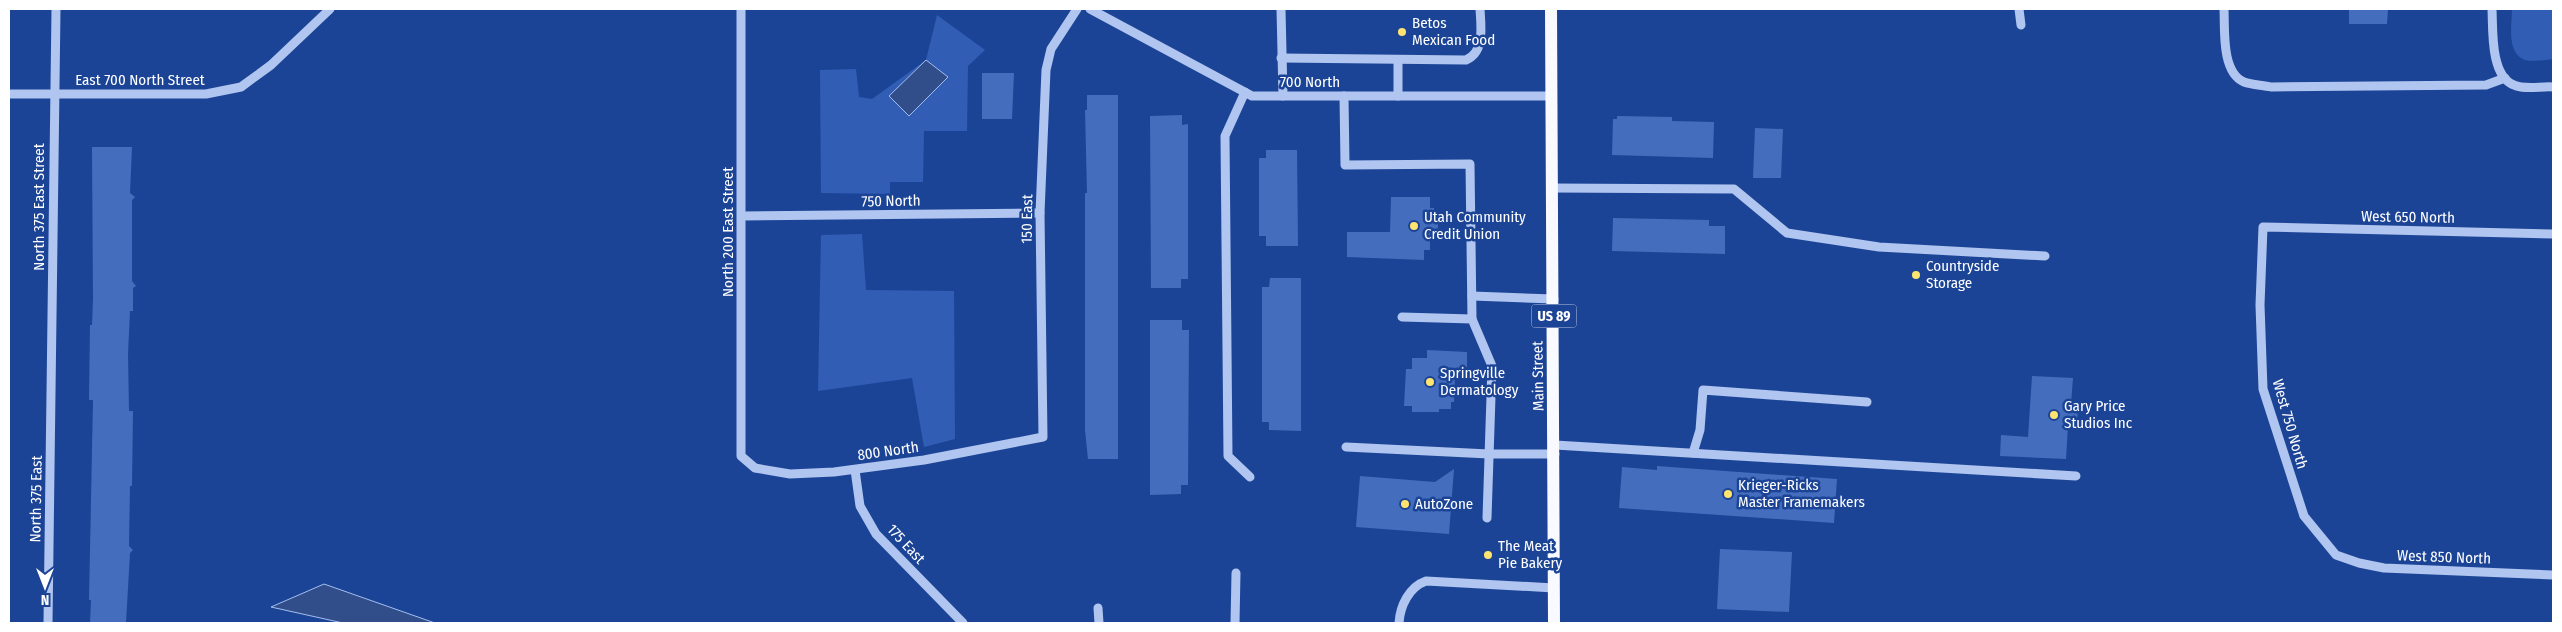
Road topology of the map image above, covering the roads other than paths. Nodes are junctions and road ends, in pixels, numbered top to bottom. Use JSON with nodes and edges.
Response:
{"nodes":[{"id":1,"x":56,"y":9,"type":"edge"},
{"id":2,"x":330,"y":9,"type":"edge"},
{"id":3,"x":741,"y":9,"type":"edge"},
{"id":4,"x":1077,"y":9,"type":"edge"},
{"id":5,"x":1090,"y":9,"type":"edge"},
{"id":6,"x":1281,"y":9,"type":"edge"},
{"id":7,"x":1480,"y":9,"type":"edge"},
{"id":8,"x":1551,"y":9,"type":"edge"},
{"id":9,"x":2019,"y":9,"type":"edge"},
{"id":10,"x":2224,"y":9,"type":"edge"},
{"id":11,"x":2492,"y":9,"type":"edge"},
{"id":12,"x":2021,"y":25,"type":"dead end"},
{"id":13,"x":1281,"y":58,"type":"junction"},
{"id":14,"x":1398,"y":61,"type":"junction"},
{"id":15,"x":2505,"y":78,"type":"junction"},
{"id":16,"x":2553,"y":87,"type":"edge"},
{"id":17,"x":1245,"y":92,"type":"junction"},
{"id":18,"x":9,"y":94,"type":"edge"},
{"id":19,"x":53,"y":94,"type":"junction"},
{"id":20,"x":1283,"y":96,"type":"junction"},
{"id":21,"x":1344,"y":96,"type":"junction"},
{"id":22,"x":1398,"y":96,"type":"junction"},
{"id":23,"x":1552,"y":96,"type":"junction"},
{"id":24,"x":1552,"y":188,"type":"junction"},
{"id":25,"x":1040,"y":213,"type":"junction"},
{"id":26,"x":742,"y":216,"type":"junction"},
{"id":27,"x":2263,"y":227,"type":"joint"},
{"id":28,"x":2553,"y":234,"type":"edge"},
{"id":29,"x":2045,"y":256,"type":"dead end"},
{"id":30,"x":1472,"y":296,"type":"junction"},
{"id":31,"x":1554,"y":300,"type":"junction"},
{"id":32,"x":1402,"y":317,"type":"dead end"},
{"id":33,"x":1472,"y":320,"type":"junction"},
{"id":34,"x":1867,"y":402,"type":"dead end"},
{"id":35,"x":51,"y":405,"type":"joint"},
{"id":36,"x":1042,"y":437,"type":"joint"},
{"id":37,"x":1346,"y":447,"type":"dead end"},
{"id":38,"x":1555,"y":449,"type":"junction"},
{"id":39,"x":1693,"y":453,"type":"junction"},
{"id":40,"x":1489,"y":454,"type":"junction"},
{"id":41,"x":741,"y":456,"type":"joint"},
{"id":42,"x":855,"y":470,"type":"junction"},
{"id":43,"x":2076,"y":476,"type":"dead end"},
{"id":44,"x":1250,"y":477,"type":"dead end"},
{"id":45,"x":1487,"y":518,"type":"dead end"},
{"id":46,"x":2336,"y":555,"type":"joint"},
{"id":47,"x":1236,"y":573,"type":"dead end"},
{"id":48,"x":2553,"y":575,"type":"edge"},
{"id":49,"x":1554,"y":588,"type":"junction"},
{"id":50,"x":1098,"y":608,"type":"dead end"},
{"id":51,"x":48,"y":623,"type":"edge"},
{"id":52,"x":963,"y":623,"type":"edge"},
{"id":53,"x":1099,"y":623,"type":"edge"},
{"id":54,"x":1235,"y":623,"type":"edge"},
{"id":55,"x":1399,"y":623,"type":"edge"},
{"id":56,"x":1554,"y":623,"type":"edge"}],
"edges":[{"from":1,"to":19,"type":"street","name":"North 375 East Street"},
{"from":2,"to":19,"type":"street","name":"East 700 North Street"},
{"from":3,"to":26,"type":"street","name":"North 200 East Street"},
{"from":4,"to":25,"type":"street","name":"150 East"},
{"from":5,"to":17,"type":"street","name":"700 North"},
{"from":6,"to":13,"type":"street"},
{"from":7,"to":14,"type":"street"},
{"from":8,"to":23,"type":"main road","name":"Main Street","number":"US 89"},
{"from":9,"to":12,"type":"street"},
{"from":10,"to":15,"type":"street"},
{"from":11,"to":15,"type":"street"},
{"from":13,"to":14,"type":"street"},
{"from":13,"to":20,"type":"street"},
{"from":14,"to":22,"type":"street"},
{"from":15,"to":16,"type":"street"},
{"from":17,"to":20,"type":"street","name":"700 North"},
{"from":17,"to":44,"type":"street"},
{"from":18,"to":19,"type":"street","name":"East 700 North Street"},
{"from":19,"to":35,"type":"street","name":"North 375 East Street"},
{"from":20,"to":21,"type":"street","name":"700 North"},
{"from":21,"to":22,"type":"street","name":"700 North"},
{"from":21,"to":30,"type":"street"},
{"from":22,"to":23,"type":"street","name":"700 North"},
{"from":23,"to":24,"type":"main road","name":"Main Street","number":"US 89"},
{"from":24,"to":29,"type":"street"},
{"from":24,"to":31,"type":"main road","name":"Main Street","number":"US 89"},
{"from":25,"to":26,"type":"street","name":"750 North"},
{"from":25,"to":36,"type":"street","name":"150 East"},
{"from":26,"to":41,"type":"street","name":"North 200 East Street"},
{"from":27,"to":28,"type":"street","name":"West 650 North"},
{"from":27,"to":46,"type":"street","name":"West 750 North"},
{"from":30,"to":31,"type":"street"},
{"from":30,"to":33,"type":"street"},
{"from":31,"to":38,"type":"main road","name":"Main Street","number":"US 89"},
{"from":32,"to":33,"type":"street"},
{"from":33,"to":40,"type":"street"},
{"from":34,"to":39,"type":"street"},
{"from":35,"to":51,"type":"street","name":"North 375 East"},
{"from":36,"to":42,"type":"street","name":"800 North"},
{"from":37,"to":40,"type":"street"},
{"from":38,"to":39,"type":"street"},
{"from":38,"to":40,"type":"street"},
{"from":38,"to":49,"type":"main road","name":"Main Street","number":"US 89"},
{"from":39,"to":43,"type":"street"},
{"from":40,"to":45,"type":"street"},
{"from":41,"to":42,"type":"street","name":"800 North"},
{"from":42,"to":52,"type":"street","name":"175 East"},
{"from":46,"to":48,"type":"street","name":"West 850 North"},
{"from":47,"to":54,"type":"street"},
{"from":49,"to":55,"type":"street"},
{"from":49,"to":56,"type":"main road","name":"Main Street","number":"US 89"},
{"from":50,"to":53,"type":"street"}]}
